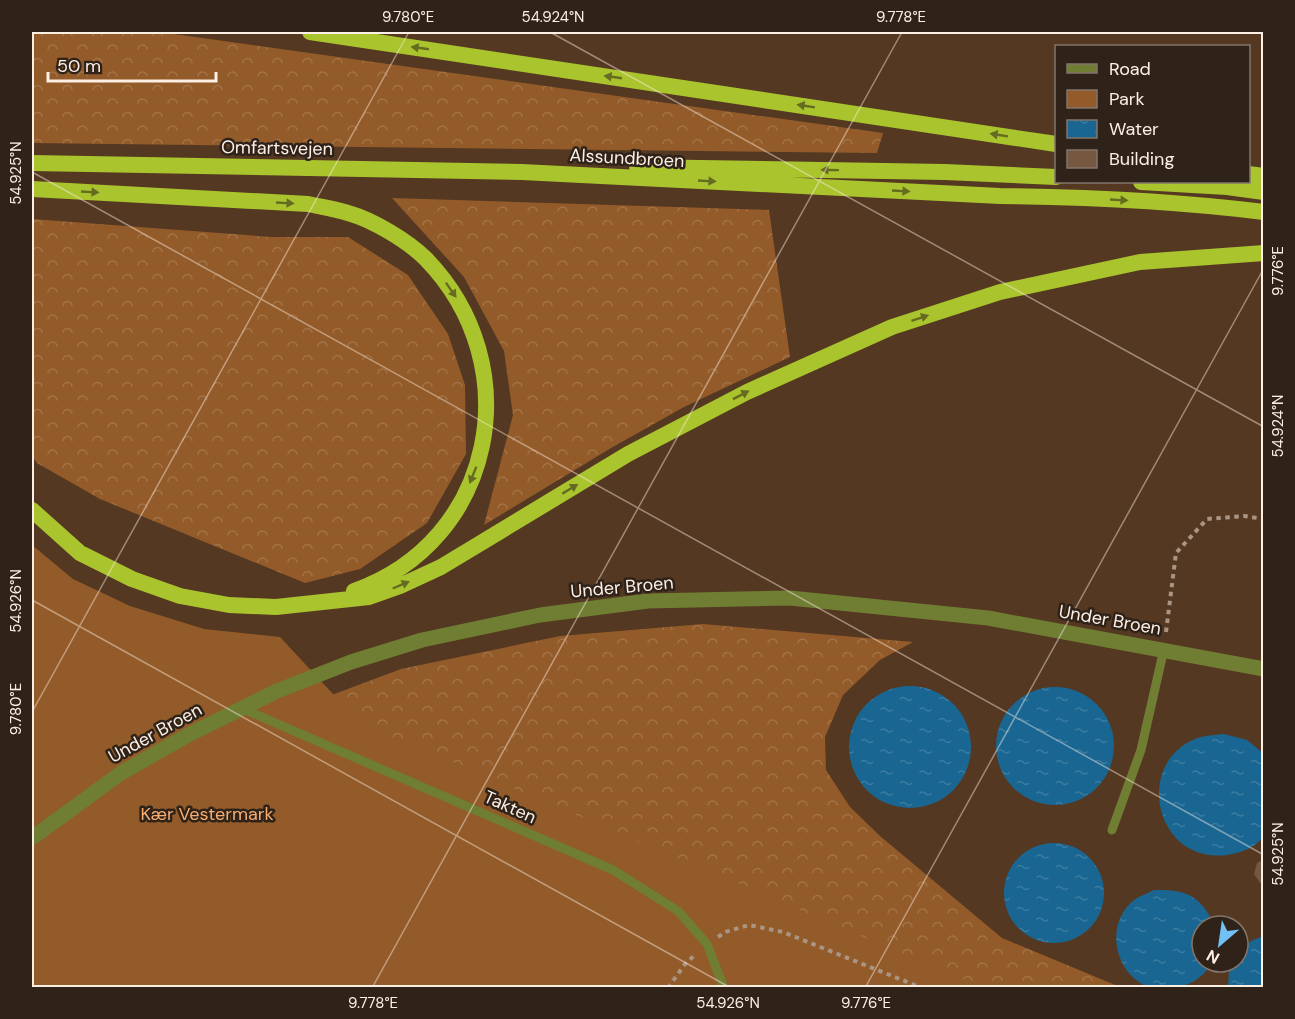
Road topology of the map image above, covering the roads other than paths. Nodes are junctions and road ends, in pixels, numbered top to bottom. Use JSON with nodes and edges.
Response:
{"nodes":[{"id":1,"x":310,"y":32,"type":"edge"},
{"id":2,"x":1055,"y":144,"type":"edge"},
{"id":3,"x":32,"y":163,"type":"edge"},
{"id":4,"x":522,"y":172,"type":"junction"},
{"id":5,"x":1055,"y":177,"type":"edge"},
{"id":6,"x":1158,"y":183,"type":"edge"},
{"id":7,"x":32,"y":189,"type":"edge"},
{"id":8,"x":1263,"y":192,"type":"edge"},
{"id":9,"x":1263,"y":212,"type":"edge"},
{"id":10,"x":1263,"y":253,"type":"edge"},
{"id":11,"x":32,"y":510,"type":"edge"},
{"id":12,"x":323,"y":602,"type":"junction"},
{"id":13,"x":1164,"y":649,"type":"junction"},
{"id":14,"x":1263,"y":669,"type":"edge"},
{"id":15,"x":241,"y":708,"type":"junction"},
{"id":16,"x":1112,"y":830,"type":"dead end"},
{"id":17,"x":32,"y":838,"type":"edge"},
{"id":18,"x":724,"y":987,"type":"edge"}],
"edges":[{"from":2,"to":1,"type":"highway","one_way":true},
{"from":3,"to":4,"type":"highway","name":"Omfartsvejen"},
{"from":5,"to":4,"type":"highway","name":"Alssundbroen","one_way":true},
{"from":4,"to":9,"type":"highway","name":"Alssundbroen","one_way":true},
{"from":6,"to":8,"type":"highway"},
{"from":7,"to":12,"type":"highway","one_way":true},
{"from":12,"to":10,"type":"highway","one_way":true},
{"from":11,"to":12,"type":"highway"},
{"from":13,"to":14,"type":"street","name":"Under Broen"},
{"from":13,"to":15,"type":"street","name":"Under Broen"},
{"from":13,"to":16,"type":"lane"},
{"from":15,"to":17,"type":"street","name":"Under Broen"},
{"from":15,"to":18,"type":"lane","name":"Takten"}]}
